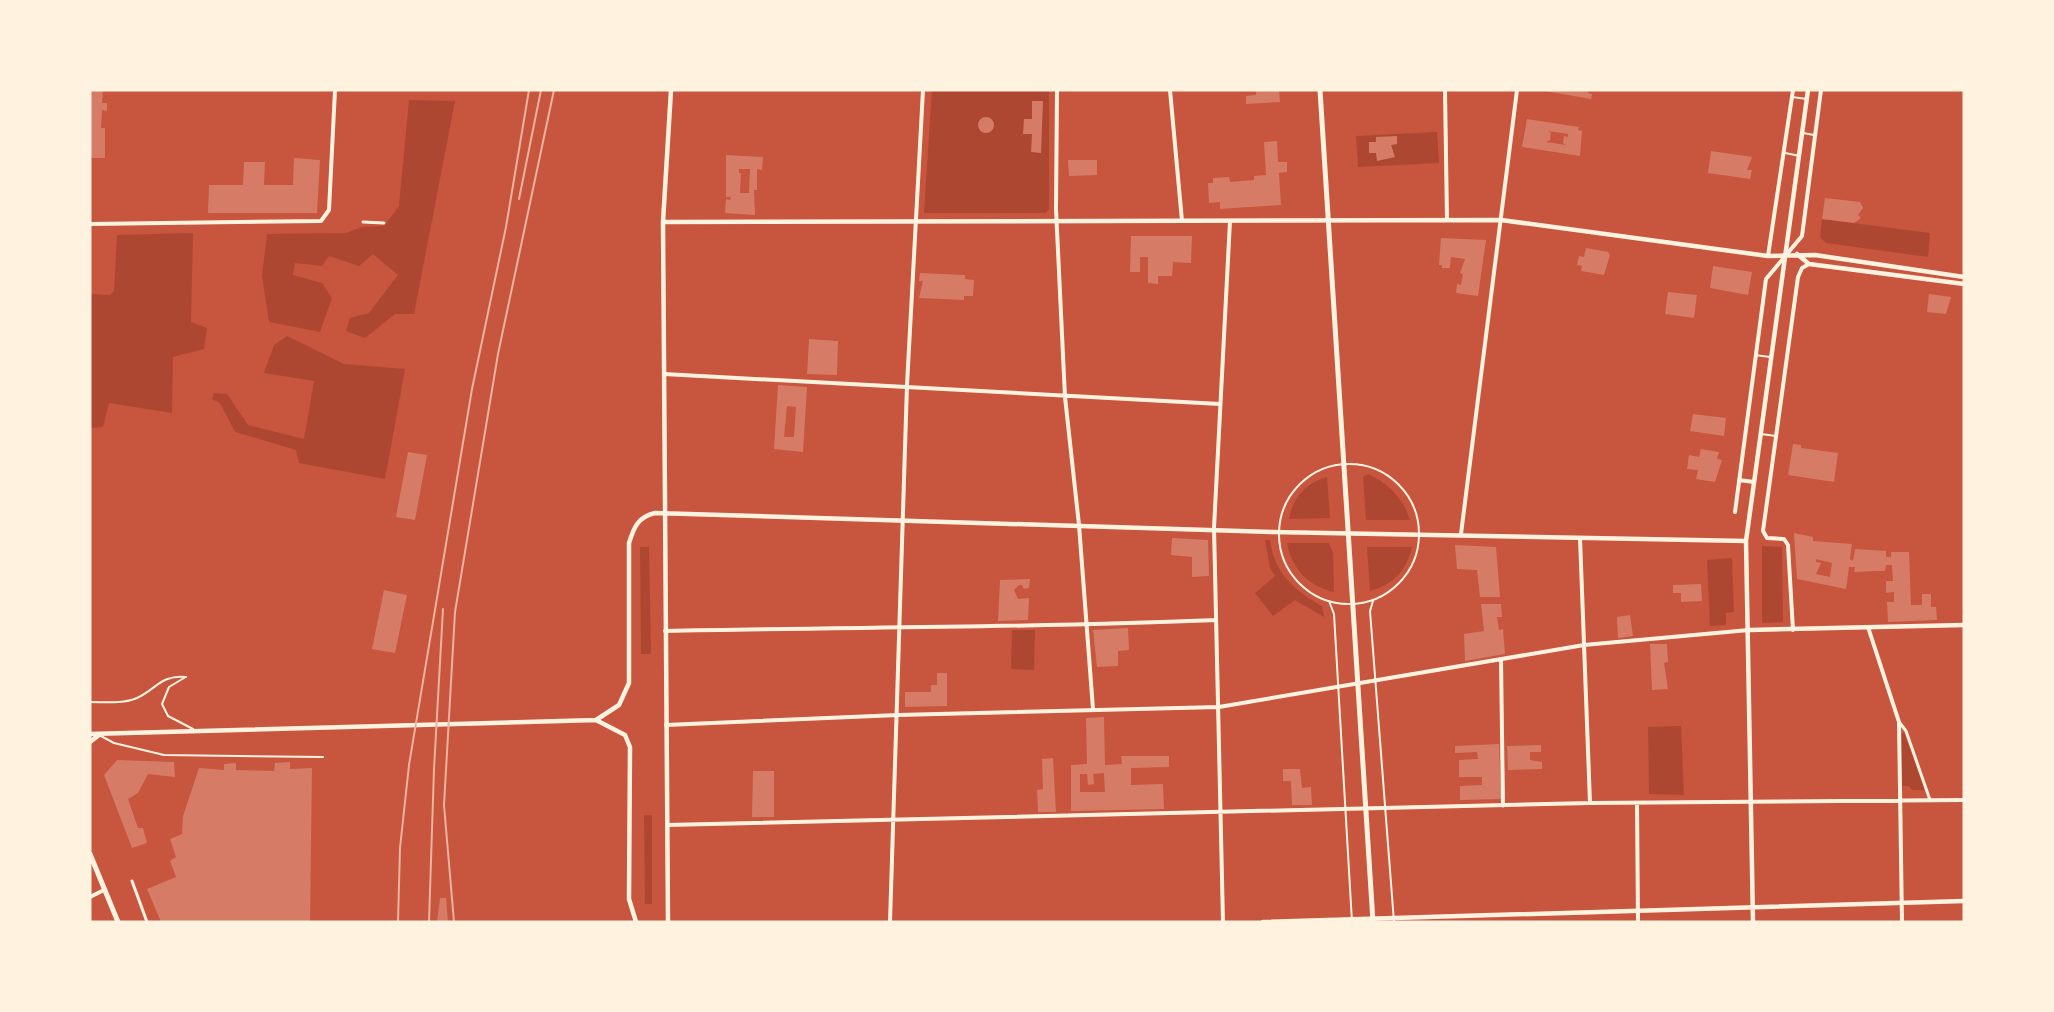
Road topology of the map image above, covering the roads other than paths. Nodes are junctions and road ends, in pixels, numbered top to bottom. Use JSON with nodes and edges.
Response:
{"nodes":[{"id":1,"x":335,"y":90,"type":"edge"},
{"id":2,"x":671,"y":90,"type":"edge"},
{"id":3,"x":923,"y":90,"type":"edge"},
{"id":4,"x":1057,"y":90,"type":"edge"},
{"id":5,"x":1170,"y":90,"type":"edge"},
{"id":6,"x":1320,"y":90,"type":"edge"},
{"id":7,"x":1445,"y":90,"type":"edge"},
{"id":8,"x":1517,"y":90,"type":"edge"},
{"id":9,"x":1793,"y":90,"type":"edge"},
{"id":10,"x":1808,"y":90,"type":"edge"},
{"id":11,"x":1821,"y":90,"type":"edge"},
{"id":12,"x":1792,"y":97,"type":"junction"},
{"id":13,"x":1807,"y":99,"type":"junction"},
{"id":14,"x":1803,"y":134,"type":"junction"},
{"id":15,"x":1814,"y":135,"type":"junction"},
{"id":16,"x":1785,"y":153,"type":"junction"},
{"id":17,"x":1800,"y":156,"type":"junction"},
{"id":18,"x":1447,"y":220,"type":"junction"},
{"id":19,"x":1501,"y":220,"type":"junction"},
{"id":20,"x":1230,"y":221,"type":"junction"},
{"id":21,"x":363,"y":222,"type":"dead end"},
{"id":22,"x":663,"y":222,"type":"junction"},
{"id":23,"x":1058,"y":222,"type":"junction"},
{"id":24,"x":1182,"y":222,"type":"junction"},
{"id":25,"x":1329,"y":222,"type":"junction"},
{"id":26,"x":384,"y":223,"type":"dead end"},
{"id":27,"x":915,"y":223,"type":"junction"},
{"id":28,"x":90,"y":224,"type":"edge"},
{"id":29,"x":1788,"y":254,"type":"junction"},
{"id":30,"x":1797,"y":254,"type":"junction"},
{"id":31,"x":1768,"y":256,"type":"junction"},
{"id":32,"x":1809,"y":264,"type":"junction"},
{"id":33,"x":1964,"y":277,"type":"edge"},
{"id":34,"x":1964,"y":284,"type":"edge"},
{"id":35,"x":1755,"y":355,"type":"junction"},
{"id":36,"x":1773,"y":357,"type":"junction"},
{"id":37,"x":664,"y":374,"type":"junction"},
{"id":38,"x":907,"y":385,"type":"junction"},
{"id":39,"x":1065,"y":397,"type":"junction"},
{"id":40,"x":1220,"y":404,"type":"junction"},
{"id":41,"x":1761,"y":434,"type":"junction"},
{"id":42,"x":1776,"y":436,"type":"junction"},
{"id":43,"x":1343,"y":463,"type":"junction"},
{"id":44,"x":1739,"y":480,"type":"junction"},
{"id":45,"x":1754,"y":482,"type":"junction"},
{"id":46,"x":1735,"y":512,"type":"dead end"},
{"id":47,"x":664,"y":514,"type":"junction"},
{"id":48,"x":902,"y":522,"type":"junction"},
{"id":49,"x":1079,"y":525,"type":"junction"},
{"id":50,"x":1214,"y":528,"type":"junction"},
{"id":51,"x":1279,"y":532,"type":"junction"},
{"id":52,"x":1348,"y":532,"type":"junction"},
{"id":53,"x":1418,"y":533,"type":"junction"},
{"id":54,"x":1461,"y":534,"type":"junction"},
{"id":55,"x":1580,"y":538,"type":"junction"},
{"id":56,"x":1746,"y":541,"type":"junction"},
{"id":57,"x":1329,"y":601,"type":"junction"},
{"id":58,"x":1373,"y":601,"type":"junction"},
{"id":59,"x":1352,"y":603,"type":"junction"},
{"id":60,"x":1216,"y":620,"type":"junction"},
{"id":61,"x":1964,"y":625,"type":"edge"},
{"id":62,"x":897,"y":626,"type":"junction"},
{"id":63,"x":1086,"y":626,"type":"junction"},
{"id":64,"x":1868,"y":627,"type":"junction"},
{"id":65,"x":1750,"y":630,"type":"junction"},
{"id":66,"x":1793,"y":630,"type":"junction"},
{"id":67,"x":665,"y":631,"type":"junction"},
{"id":68,"x":1584,"y":645,"type":"junction"},
{"id":69,"x":1501,"y":660,"type":"junction"},
{"id":70,"x":1375,"y":681,"type":"junction"},
{"id":71,"x":1357,"y":684,"type":"junction"},
{"id":72,"x":1338,"y":687,"type":"junction"},
{"id":73,"x":90,"y":702,"type":"edge"},
{"id":74,"x":1219,"y":707,"type":"junction"},
{"id":75,"x":1094,"y":709,"type":"junction"},
{"id":76,"x":898,"y":715,"type":"junction"},
{"id":77,"x":593,"y":721,"type":"junction"},
{"id":78,"x":1899,"y":722,"type":"junction"},
{"id":79,"x":666,"y":725,"type":"junction"},
{"id":80,"x":195,"y":730,"type":"junction"},
{"id":81,"x":90,"y":734,"type":"edge"},
{"id":82,"x":99,"y":735,"type":"junction"},
{"id":83,"x":90,"y":742,"type":"edge"},
{"id":84,"x":323,"y":757,"type":"dead end"},
{"id":85,"x":1902,"y":800,"type":"junction"},
{"id":86,"x":1930,"y":800,"type":"junction"},
{"id":87,"x":1964,"y":800,"type":"edge"},
{"id":88,"x":1590,"y":803,"type":"junction"},
{"id":89,"x":1637,"y":803,"type":"junction"},
{"id":90,"x":1751,"y":804,"type":"junction"},
{"id":91,"x":1503,"y":806,"type":"junction"},
{"id":92,"x":1365,"y":808,"type":"junction"},
{"id":93,"x":1384,"y":808,"type":"junction"},
{"id":94,"x":1345,"y":810,"type":"junction"},
{"id":95,"x":1222,"y":812,"type":"junction"},
{"id":96,"x":894,"y":821,"type":"junction"},
{"id":97,"x":667,"y":825,"type":"junction"},
{"id":98,"x":90,"y":854,"type":"edge"},
{"id":99,"x":132,"y":881,"type":"dead end"},
{"id":100,"x":104,"y":890,"type":"junction"},
{"id":101,"x":90,"y":897,"type":"edge"},
{"id":102,"x":1902,"y":902,"type":"junction"},
{"id":103,"x":1964,"y":902,"type":"edge"},
{"id":104,"x":1753,"y":906,"type":"junction"},
{"id":105,"x":1638,"y":910,"type":"junction"},
{"id":106,"x":1352,"y":921,"type":"edge"},
{"id":107,"x":1373,"y":921,"type":"edge"},
{"id":108,"x":1394,"y":921,"type":"edge"},
{"id":109,"x":118,"y":922,"type":"edge"},
{"id":110,"x":147,"y":922,"type":"edge"},
{"id":111,"x":636,"y":922,"type":"edge"},
{"id":112,"x":668,"y":922,"type":"edge"},
{"id":113,"x":890,"y":922,"type":"edge"},
{"id":114,"x":1223,"y":922,"type":"edge"},
{"id":115,"x":1263,"y":922,"type":"edge"},
{"id":116,"x":1638,"y":922,"type":"edge"},
{"id":117,"x":1753,"y":922,"type":"edge"},
{"id":118,"x":1902,"y":922,"type":"edge"}],
"edges":[{"from":1,"to":28,"type":"street"},
{"from":2,"to":22,"type":"street"},
{"from":3,"to":27,"type":"street"},
{"from":4,"to":23,"type":"street"},
{"from":5,"to":24,"type":"street"},
{"from":6,"to":25,"type":"main road"},
{"from":7,"to":18,"type":"street"},
{"from":8,"to":19,"type":"street"},
{"from":9,"to":12,"type":"street"},
{"from":10,"to":13,"type":"street"},
{"from":11,"to":15,"type":"street"},
{"from":12,"to":13,"type":"lane"},
{"from":12,"to":16,"type":"street"},
{"from":13,"to":14,"type":"street"},
{"from":14,"to":15,"type":"lane"},
{"from":14,"to":17,"type":"street"},
{"from":15,"to":29,"type":"street"},
{"from":16,"to":17,"type":"lane"},
{"from":16,"to":31,"type":"street"},
{"from":17,"to":29,"type":"street"},
{"from":18,"to":19,"type":"street"},
{"from":18,"to":25,"type":"street"},
{"from":19,"to":31,"type":"street"},
{"from":19,"to":54,"type":"street"},
{"from":20,"to":24,"type":"street"},
{"from":20,"to":25,"type":"street"},
{"from":20,"to":40,"type":"street"},
{"from":21,"to":26,"type":"street"},
{"from":22,"to":27,"type":"street"},
{"from":22,"to":37,"type":"street"},
{"from":23,"to":24,"type":"street"},
{"from":23,"to":27,"type":"street"},
{"from":23,"to":39,"type":"street"},
{"from":25,"to":43,"type":"main road"},
{"from":27,"to":38,"type":"street"},
{"from":29,"to":30,"type":"street"},
{"from":29,"to":31,"type":"street"},
{"from":29,"to":35,"type":"street"},
{"from":29,"to":36,"type":"street"},
{"from":30,"to":32,"type":"street"},
{"from":30,"to":33,"type":"street"},
{"from":32,"to":34,"type":"street"},
{"from":32,"to":42,"type":"street"},
{"from":35,"to":36,"type":"lane"},
{"from":35,"to":44,"type":"street"},
{"from":36,"to":41,"type":"street"},
{"from":37,"to":38,"type":"street"},
{"from":37,"to":47,"type":"street"},
{"from":38,"to":39,"type":"street"},
{"from":38,"to":48,"type":"street"},
{"from":39,"to":40,"type":"street"},
{"from":39,"to":49,"type":"street"},
{"from":40,"to":50,"type":"street"},
{"from":41,"to":42,"type":"lane"},
{"from":41,"to":45,"type":"street"},
{"from":42,"to":66,"type":"street"},
{"from":43,"to":51,"type":"lane"},
{"from":43,"to":52,"type":"main road"},
{"from":43,"to":53,"type":"lane"},
{"from":44,"to":45,"type":"street"},
{"from":44,"to":46,"type":"street"},
{"from":45,"to":56,"type":"street"},
{"from":47,"to":48,"type":"street"},
{"from":47,"to":67,"type":"street"},
{"from":47,"to":77,"type":"street"},
{"from":48,"to":49,"type":"street"},
{"from":48,"to":62,"type":"street"},
{"from":49,"to":50,"type":"street"},
{"from":49,"to":63,"type":"street"},
{"from":50,"to":51,"type":"street"},
{"from":50,"to":60,"type":"street"},
{"from":51,"to":52,"type":"street"},
{"from":51,"to":57,"type":"lane"},
{"from":52,"to":53,"type":"street"},
{"from":52,"to":59,"type":"main road"},
{"from":53,"to":54,"type":"street"},
{"from":53,"to":58,"type":"lane"},
{"from":54,"to":55,"type":"street"},
{"from":55,"to":56,"type":"street"},
{"from":55,"to":68,"type":"street"},
{"from":56,"to":65,"type":"street"},
{"from":57,"to":59,"type":"lane"},
{"from":57,"to":72,"type":"lane"},
{"from":58,"to":59,"type":"lane"},
{"from":58,"to":70,"type":"lane"},
{"from":59,"to":71,"type":"main road"},
{"from":60,"to":63,"type":"street"},
{"from":60,"to":74,"type":"street"},
{"from":61,"to":64,"type":"street"},
{"from":62,"to":63,"type":"street"},
{"from":62,"to":67,"type":"street"},
{"from":62,"to":76,"type":"street"},
{"from":63,"to":75,"type":"street"},
{"from":64,"to":66,"type":"street"},
{"from":64,"to":78,"type":"street"},
{"from":65,"to":66,"type":"street"},
{"from":65,"to":68,"type":"street"},
{"from":65,"to":90,"type":"street"},
{"from":67,"to":79,"type":"street"},
{"from":68,"to":69,"type":"street"},
{"from":68,"to":88,"type":"street"},
{"from":69,"to":70,"type":"street"},
{"from":69,"to":91,"type":"street"},
{"from":70,"to":71,"type":"street"},
{"from":70,"to":93,"type":"lane"},
{"from":71,"to":72,"type":"street"},
{"from":71,"to":92,"type":"main road"},
{"from":72,"to":74,"type":"street"},
{"from":72,"to":94,"type":"lane"},
{"from":73,"to":80,"type":"lane"},
{"from":74,"to":75,"type":"street"},
{"from":74,"to":95,"type":"street"},
{"from":75,"to":76,"type":"street"},
{"from":76,"to":79,"type":"street"},
{"from":76,"to":96,"type":"street"},
{"from":77,"to":80,"type":"street"},
{"from":77,"to":111,"type":"street"},
{"from":78,"to":85,"type":"street"},
{"from":78,"to":86,"type":"street"},
{"from":79,"to":97,"type":"street"},
{"from":80,"to":82,"type":"street"},
{"from":81,"to":82,"type":"street"},
{"from":82,"to":83,"type":"street"},
{"from":82,"to":84,"type":"lane"},
{"from":85,"to":86,"type":"street"},
{"from":85,"to":90,"type":"street"},
{"from":85,"to":102,"type":"street"},
{"from":86,"to":87,"type":"street"},
{"from":88,"to":89,"type":"street"},
{"from":88,"to":91,"type":"street"},
{"from":89,"to":90,"type":"street"},
{"from":89,"to":105,"type":"street"},
{"from":90,"to":104,"type":"street"},
{"from":91,"to":93,"type":"street"},
{"from":92,"to":93,"type":"street"},
{"from":92,"to":94,"type":"street"},
{"from":92,"to":107,"type":"main road"},
{"from":93,"to":108,"type":"lane"},
{"from":94,"to":95,"type":"street"},
{"from":94,"to":106,"type":"lane"},
{"from":95,"to":96,"type":"street"},
{"from":95,"to":114,"type":"street"},
{"from":96,"to":97,"type":"street"},
{"from":96,"to":113,"type":"street"},
{"from":97,"to":112,"type":"street"},
{"from":98,"to":100,"type":"main road"},
{"from":99,"to":110,"type":"street"},
{"from":100,"to":101,"type":"street"},
{"from":100,"to":109,"type":"main road"},
{"from":102,"to":103,"type":"street"},
{"from":102,"to":104,"type":"street"},
{"from":102,"to":118,"type":"street"},
{"from":104,"to":105,"type":"street"},
{"from":104,"to":117,"type":"street"},
{"from":105,"to":108,"type":"street"},
{"from":105,"to":116,"type":"street"},
{"from":106,"to":107,"type":"street"},
{"from":106,"to":115,"type":"street"},
{"from":107,"to":108,"type":"street"}]}
